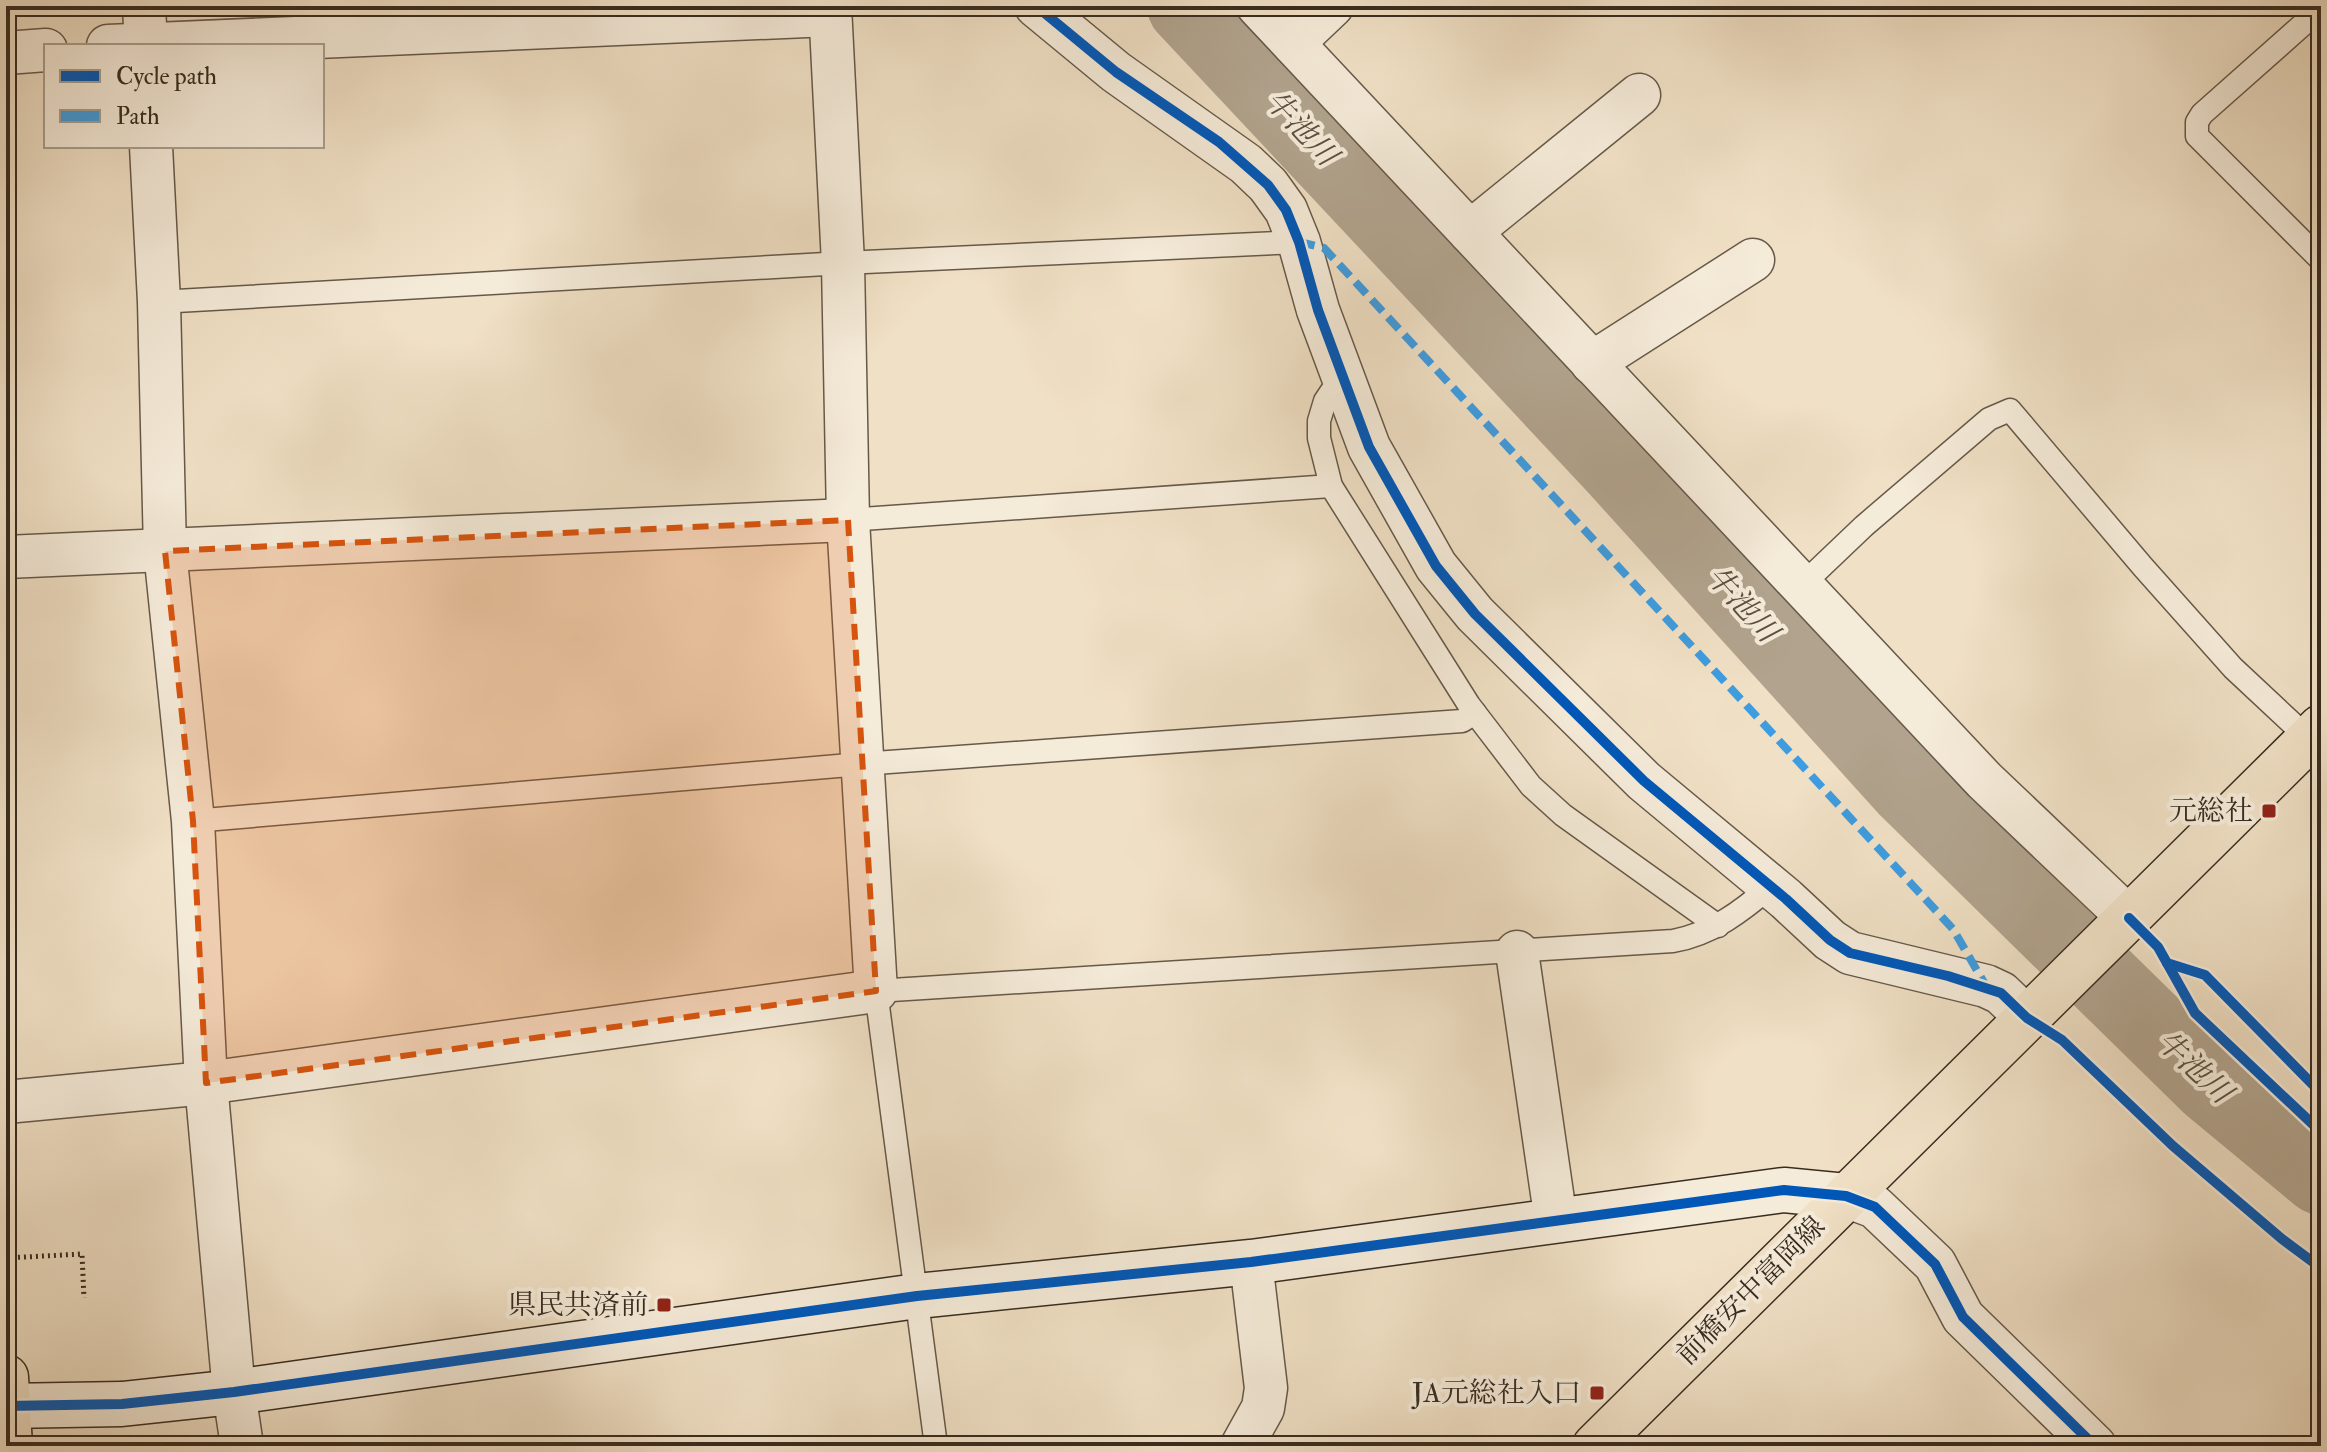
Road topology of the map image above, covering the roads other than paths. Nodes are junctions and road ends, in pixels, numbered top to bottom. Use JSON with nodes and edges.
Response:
{"nodes":[{"id":1,"x":1036,"y":6,"type":"edge"},
{"id":2,"x":1258,"y":6,"type":"edge"},
{"id":3,"x":1332,"y":6,"type":"edge"},
{"id":4,"x":830,"y":10,"type":"edge"},
{"id":5,"x":2321,"y":13,"type":"edge"},
{"id":6,"x":136,"y":35,"type":"edge"},
{"id":7,"x":1293,"y":43,"type":"junction"},
{"id":8,"x":44,"y":50,"type":"edge"},
{"id":9,"x":6,"y":53,"type":"edge"},
{"id":10,"x":1639,"y":95,"type":"dead end"},
{"id":11,"x":151,"y":148,"type":"edge"},
{"id":12,"x":1470,"y":232,"type":"junction"},
{"id":13,"x":1299,"y":242,"type":"junction"},
{"id":14,"x":1753,"y":260,"type":"dead end"},
{"id":15,"x":2321,"y":260,"type":"edge"},
{"id":16,"x":843,"y":263,"type":"junction"},
{"id":17,"x":159,"y":302,"type":"junction"},
{"id":18,"x":1592,"y":363,"type":"junction"},
{"id":19,"x":1346,"y":384,"type":"junction"},
{"id":20,"x":1331,"y":486,"type":"junction"},
{"id":21,"x":848,"y":520,"type":"junction"},
{"id":22,"x":165,"y":551,"type":"junction"},
{"id":23,"x":6,"y":557,"type":"edge"},
{"id":24,"x":1801,"y":586,"type":"junction"},
{"id":25,"x":1475,"y":713,"type":"junction"},
{"id":26,"x":2315,"y":733,"type":"edge"},
{"id":27,"x":861,"y":764,"type":"junction"},
{"id":28,"x":193,"y":821,"type":"junction"},
{"id":29,"x":1771,"y":886,"type":"junction"},
{"id":30,"x":2122,"y":924,"type":"junction"},
{"id":31,"x":1718,"y":926,"type":"junction"},
{"id":32,"x":1517,"y":952,"type":"junction"},
{"id":33,"x":876,"y":991,"type":"junction"},
{"id":34,"x":2036,"y":1010,"type":"junction"},
{"id":35,"x":206,"y":1083,"type":"junction"},
{"id":36,"x":6,"y":1102,"type":"edge"},
{"id":37,"x":1846,"y":1196,"type":"junction"},
{"id":38,"x":1556,"y":1221,"type":"junction"},
{"id":39,"x":1251,"y":1262,"type":"junction"},
{"id":40,"x":917,"y":1296,"type":"junction"},
{"id":41,"x":234,"y":1392,"type":"junction"},
{"id":42,"x":7,"y":1409,"type":"edge"},
{"id":43,"x":242,"y":1446,"type":"edge"},
{"id":44,"x":936,"y":1446,"type":"edge"},
{"id":45,"x":1242,"y":1446,"type":"edge"},
{"id":46,"x":1595,"y":1446,"type":"edge"},
{"id":47,"x":2095,"y":1446,"type":"edge"}],
"edges":[{"from":1,"to":13,"type":"street"},
{"from":2,"to":7,"type":"street"},
{"from":3,"to":7,"type":"street"},
{"from":4,"to":6,"type":"street"},
{"from":4,"to":16,"type":"street"},
{"from":5,"to":15,"type":"lane"},
{"from":7,"to":12,"type":"street"},
{"from":8,"to":9,"type":"street"},
{"from":10,"to":12,"type":"street"},
{"from":11,"to":17,"type":"street"},
{"from":12,"to":18,"type":"street"},
{"from":13,"to":16,"type":"lane"},
{"from":13,"to":19,"type":"street"},
{"from":14,"to":18,"type":"street"},
{"from":16,"to":17,"type":"lane"},
{"from":16,"to":21,"type":"street"},
{"from":17,"to":22,"type":"street"},
{"from":18,"to":24,"type":"street"},
{"from":19,"to":20,"type":"lane"},
{"from":19,"to":29,"type":"street"},
{"from":20,"to":21,"type":"lane"},
{"from":20,"to":25,"type":"lane"},
{"from":21,"to":22,"type":"street"},
{"from":21,"to":27,"type":"street"},
{"from":22,"to":23,"type":"street"},
{"from":22,"to":28,"type":"street"},
{"from":24,"to":26,"type":"lane"},
{"from":24,"to":30,"type":"street"},
{"from":25,"to":27,"type":"lane"},
{"from":25,"to":31,"type":"lane"},
{"from":26,"to":30,"type":"main road"},
{"from":27,"to":28,"type":"lane"},
{"from":27,"to":33,"type":"street"},
{"from":28,"to":35,"type":"street"},
{"from":29,"to":31,"type":"lane"},
{"from":29,"to":34,"type":"street"},
{"from":30,"to":34,"type":"main road","name":"前橋安中富岡線"},
{"from":31,"to":32,"type":"lane"},
{"from":32,"to":33,"type":"lane"},
{"from":32,"to":38,"type":"street"},
{"from":33,"to":35,"type":"street"},
{"from":33,"to":40,"type":"lane"},
{"from":34,"to":37,"type":"main road","name":"前橋安中富岡線"},
{"from":35,"to":36,"type":"street"},
{"from":35,"to":41,"type":"street"},
{"from":37,"to":38,"type":"street"},
{"from":37,"to":46,"type":"main road","name":"前橋安中富岡線"},
{"from":37,"to":47,"type":"street"},
{"from":38,"to":39,"type":"street"},
{"from":39,"to":40,"type":"street"},
{"from":39,"to":45,"type":"street"},
{"from":40,"to":41,"type":"street"},
{"from":40,"to":44,"type":"lane"},
{"from":41,"to":42,"type":"street"},
{"from":41,"to":43,"type":"street"}]}
